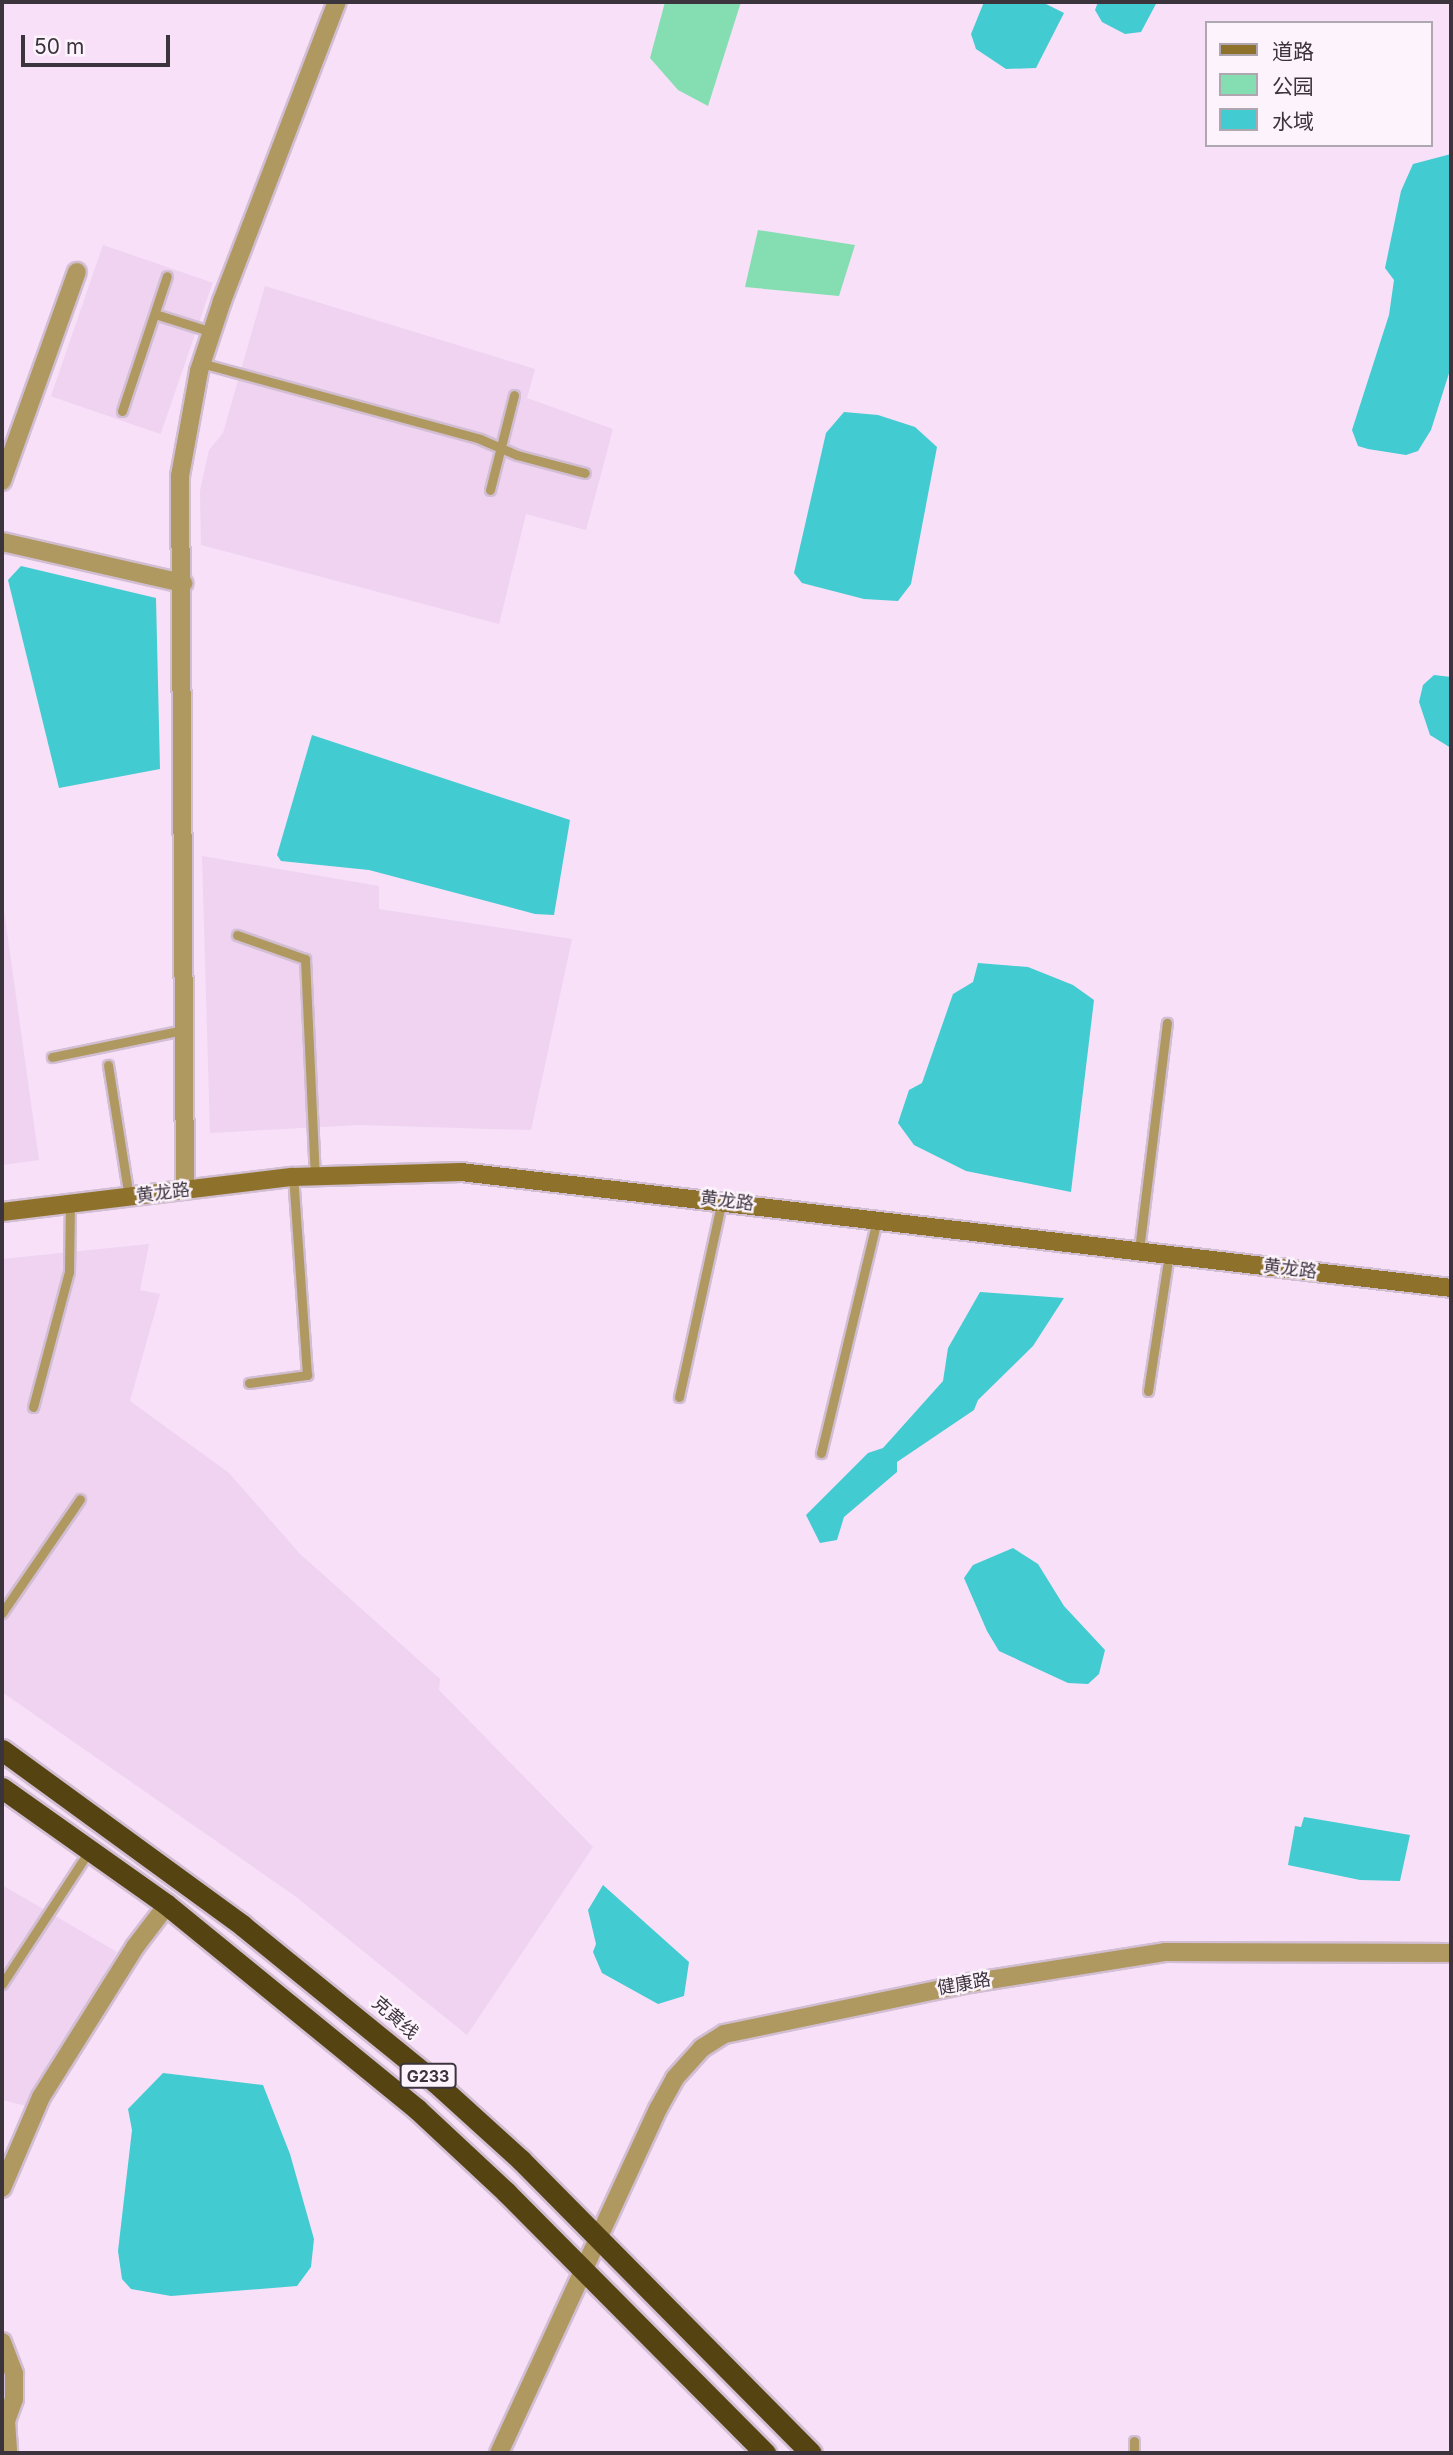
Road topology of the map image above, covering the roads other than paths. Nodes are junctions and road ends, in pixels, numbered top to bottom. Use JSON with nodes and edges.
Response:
{"nodes":[{"id":1,"x":337,"y":2,"type":"edge"},
{"id":2,"x":77,"y":272,"type":"dead end"},
{"id":3,"x":167,"y":276,"type":"dead end"},
{"id":4,"x":155,"y":314,"type":"junction"},
{"id":5,"x":212,"y":332,"type":"junction"},
{"id":6,"x":201,"y":363,"type":"junction"},
{"id":7,"x":514,"y":395,"type":"dead end"},
{"id":8,"x":122,"y":411,"type":"dead end"},
{"id":9,"x":501,"y":448,"type":"junction"},
{"id":10,"x":585,"y":473,"type":"dead end"},
{"id":11,"x":2,"y":481,"type":"edge"},
{"id":12,"x":490,"y":490,"type":"dead end"},
{"id":13,"x":2,"y":542,"type":"edge"},
{"id":14,"x":183,"y":583,"type":"junction"},
{"id":15,"x":237,"y":935,"type":"dead end"},
{"id":16,"x":1167,"y":1023,"type":"dead end"},
{"id":17,"x":185,"y":1030,"type":"junction"},
{"id":18,"x":52,"y":1056,"type":"dead end"},
{"id":19,"x":108,"y":1065,"type":"dead end"},
{"id":20,"x":293,"y":1177,"type":"junction"},
{"id":21,"x":314,"y":1177,"type":"junction"},
{"id":22,"x":186,"y":1190,"type":"junction"},
{"id":23,"x":129,"y":1196,"type":"junction"},
{"id":24,"x":722,"y":1200,"type":"junction"},
{"id":25,"x":70,"y":1204,"type":"junction"},
{"id":26,"x":2,"y":1212,"type":"edge"},
{"id":27,"x":878,"y":1219,"type":"junction"},
{"id":28,"x":1139,"y":1250,"type":"junction"},
{"id":29,"x":1170,"y":1254,"type":"junction"},
{"id":30,"x":1451,"y":1288,"type":"edge"},
{"id":31,"x":249,"y":1382,"type":"dead end"},
{"id":32,"x":1148,"y":1391,"type":"dead end"},
{"id":33,"x":679,"y":1397,"type":"dead end"},
{"id":34,"x":33,"y":1407,"type":"dead end"},
{"id":35,"x":821,"y":1453,"type":"dead end"},
{"id":36,"x":80,"y":1499,"type":"dead end"},
{"id":37,"x":2,"y":1613,"type":"edge"},
{"id":38,"x":2,"y":1750,"type":"edge"},
{"id":39,"x":4,"y":1794,"type":"edge"},
{"id":40,"x":89,"y":1850,"type":"junction"},
{"id":41,"x":167,"y":1905,"type":"junction"},
{"id":42,"x":1451,"y":1953,"type":"edge"},
{"id":43,"x":2,"y":1984,"type":"edge"},
{"id":44,"x":2,"y":2188,"type":"edge"},
{"id":45,"x":597,"y":2238,"type":"junction"},
{"id":46,"x":583,"y":2270,"type":"junction"},
{"id":47,"x":2,"y":2343,"type":"edge"},
{"id":48,"x":1134,"y":2441,"type":"dead end"},
{"id":49,"x":8,"y":2453,"type":"edge"},
{"id":50,"x":499,"y":2453,"type":"edge"},
{"id":51,"x":765,"y":2453,"type":"edge"},
{"id":52,"x":811,"y":2453,"type":"edge"},
{"id":53,"x":1134,"y":2453,"type":"edge"}],
"edges":[{"from":1,"to":5,"type":"street"},
{"from":2,"to":11,"type":"street"},
{"from":3,"to":4,"type":"lane"},
{"from":4,"to":5,"type":"lane"},
{"from":4,"to":8,"type":"lane"},
{"from":5,"to":6,"type":"street"},
{"from":6,"to":9,"type":"lane"},
{"from":6,"to":14,"type":"street"},
{"from":7,"to":9,"type":"lane"},
{"from":9,"to":10,"type":"lane"},
{"from":9,"to":12,"type":"lane"},
{"from":13,"to":14,"type":"street"},
{"from":14,"to":17,"type":"street"},
{"from":15,"to":21,"type":"lane"},
{"from":16,"to":28,"type":"lane"},
{"from":17,"to":18,"type":"lane"},
{"from":17,"to":22,"type":"street"},
{"from":19,"to":23,"type":"lane"},
{"from":20,"to":21,"type":"main road","name":"黄龙路"},
{"from":20,"to":22,"type":"main road","name":"黄龙路"},
{"from":20,"to":31,"type":"lane"},
{"from":21,"to":24,"type":"main road","name":"黄龙路"},
{"from":22,"to":23,"type":"main road","name":"黄龙路"},
{"from":23,"to":25,"type":"main road","name":"黄龙路"},
{"from":24,"to":27,"type":"main road","name":"黄龙路"},
{"from":24,"to":33,"type":"lane"},
{"from":25,"to":26,"type":"main road","name":"黄龙路"},
{"from":25,"to":34,"type":"lane"},
{"from":27,"to":28,"type":"main road","name":"黄龙路"},
{"from":27,"to":35,"type":"lane"},
{"from":28,"to":29,"type":"main road","name":"黄龙路"},
{"from":29,"to":30,"type":"main road","name":"黄龙路"},
{"from":29,"to":32,"type":"lane"},
{"from":36,"to":37,"type":"lane"},
{"from":38,"to":45,"type":"highway","name":"克黄线","number":"G233"},
{"from":39,"to":40,"type":"highway","number":"G233"},
{"from":40,"to":41,"type":"highway","number":"G233"},
{"from":40,"to":43,"type":"lane"},
{"from":41,"to":44,"type":"street"},
{"from":41,"to":46,"type":"highway","number":"G233"},
{"from":42,"to":45,"type":"street","name":"健康路"},
{"from":45,"to":46,"type":"street","name":"健康路"},
{"from":45,"to":52,"type":"highway","name":"克黄线","number":"G233"},
{"from":46,"to":50,"type":"street","name":"健康路"},
{"from":46,"to":51,"type":"highway","number":"G233"},
{"from":47,"to":49,"type":"street"},
{"from":48,"to":53,"type":"lane"}]}
